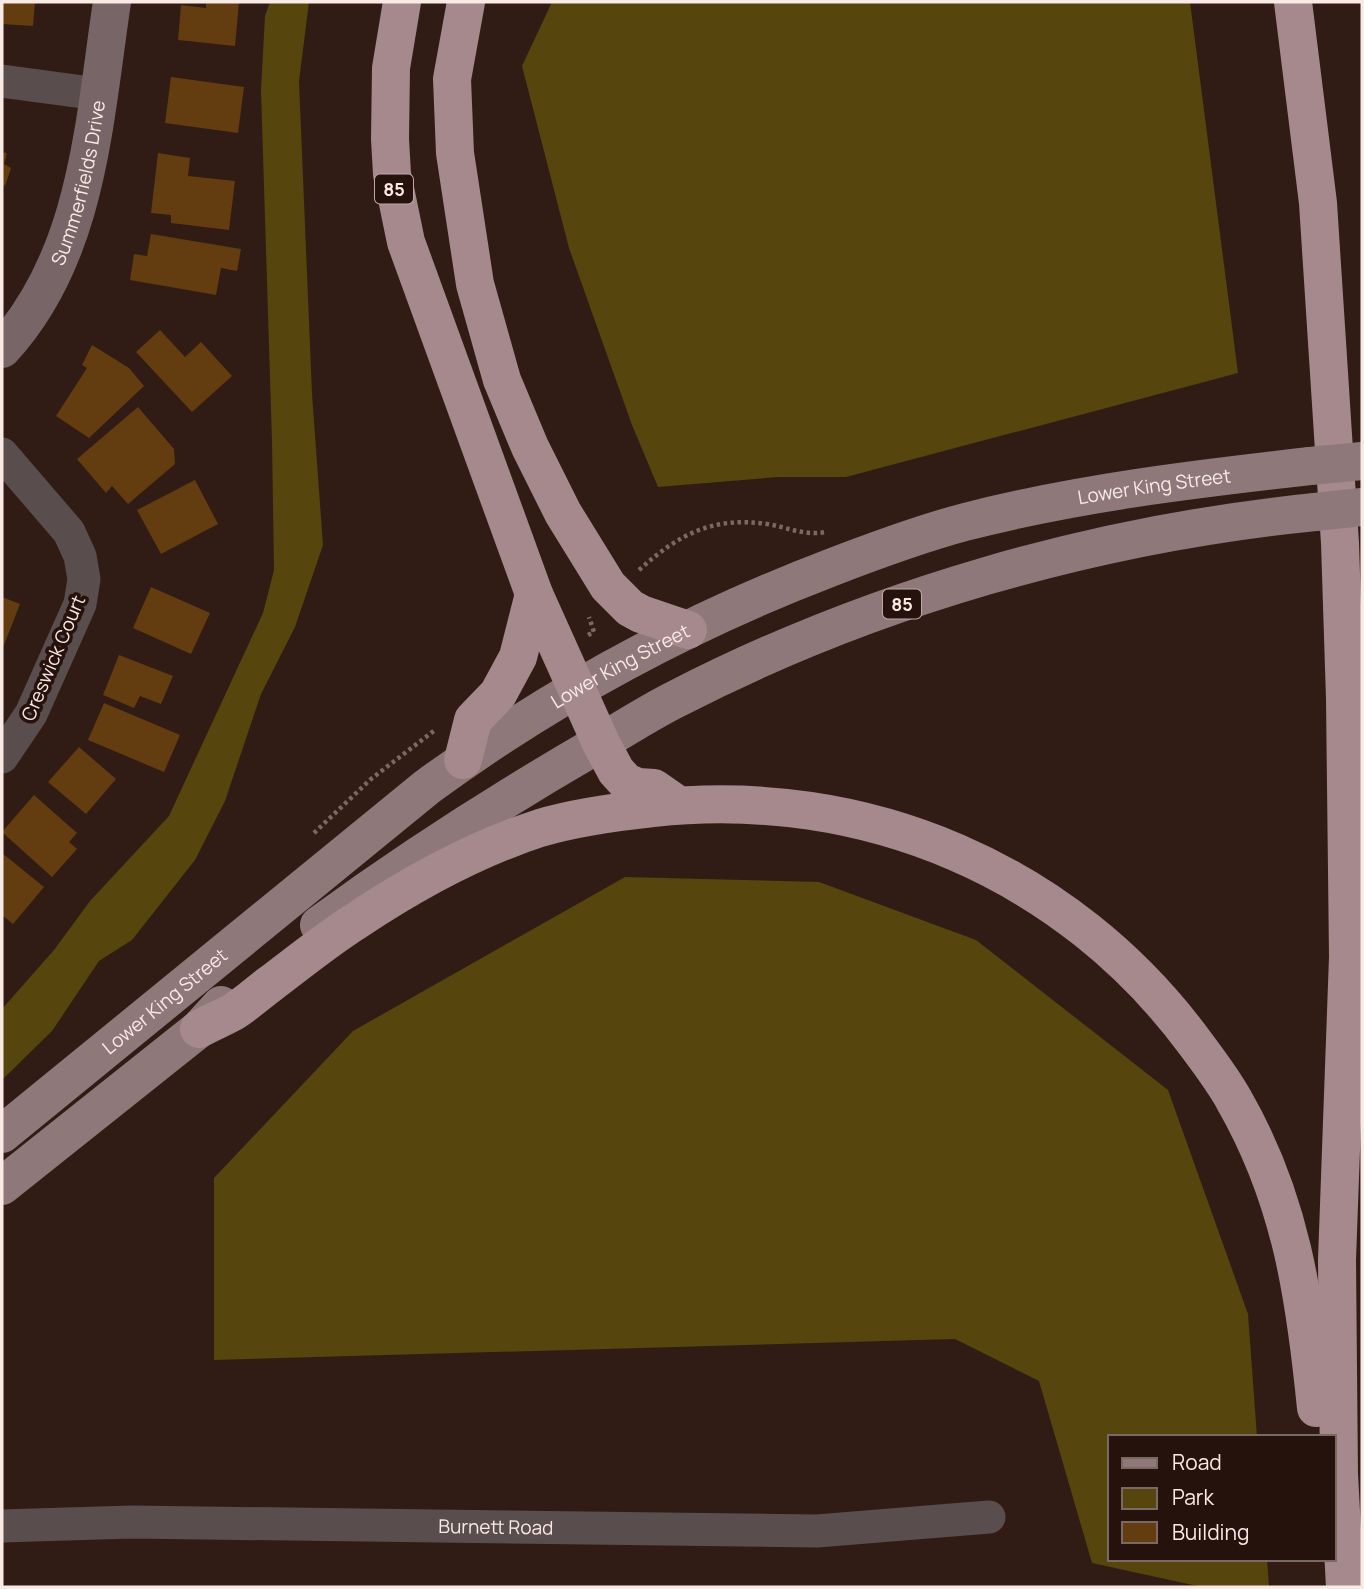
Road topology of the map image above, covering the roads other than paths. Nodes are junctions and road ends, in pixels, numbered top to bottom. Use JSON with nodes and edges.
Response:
{"nodes":[{"id":1,"x":112,"y":2,"type":"edge"},
{"id":2,"x":402,"y":2,"type":"edge"},
{"id":3,"x":466,"y":2,"type":"edge"},
{"id":4,"x":1293,"y":2,"type":"edge"},
{"id":5,"x":2,"y":81,"type":"edge"},
{"id":6,"x":98,"y":94,"type":"junction"},
{"id":7,"x":2,"y":349,"type":"edge"},
{"id":8,"x":2,"y":454,"type":"edge"},
{"id":9,"x":1362,"y":461,"type":"edge"},
{"id":10,"x":1362,"y":507,"type":"edge"},
{"id":11,"x":534,"y":594,"type":"junction"},
{"id":12,"x":688,"y":630,"type":"junction"},
{"id":13,"x":578,"y":688,"type":"junction"},
{"id":14,"x":601,"y":743,"type":"junction"},
{"id":15,"x":2,"y":757,"type":"edge"},
{"id":16,"x":463,"y":760,"type":"junction"},
{"id":17,"x":679,"y":805,"type":"junction"},
{"id":18,"x":199,"y":1029,"type":"junction"},
{"id":19,"x":2,"y":1134,"type":"edge"},
{"id":20,"x":2,"y":1186,"type":"edge"},
{"id":21,"x":1322,"y":1435,"type":"edge"},
{"id":22,"x":1337,"y":1468,"type":"edge"},
{"id":23,"x":989,"y":1517,"type":"dead end"},
{"id":24,"x":2,"y":1527,"type":"edge"},
{"id":25,"x":1345,"y":1587,"type":"edge"}],
"edges":[{"from":1,"to":6,"type":"street","name":"Summerfields Drive"},
{"from":2,"to":11,"type":"highway","number":"85"},
{"from":3,"to":12,"type":"highway"},
{"from":4,"to":22,"type":"highway"},
{"from":5,"to":6,"type":"street"},
{"from":6,"to":7,"type":"street","name":"Summerfields Drive"},
{"from":8,"to":15,"type":"street","name":"Creswick Court"},
{"from":9,"to":12,"type":"main road","name":"Lower King Street","bridge":true},
{"from":10,"to":14,"type":"main road","name":"Lower King Street","number":"85","bridge":true},
{"from":11,"to":13,"type":"highway","number":"85"},
{"from":11,"to":16,"type":"highway"},
{"from":12,"to":13,"type":"main road","name":"Lower King Street"},
{"from":13,"to":14,"type":"highway","number":"85"},
{"from":13,"to":16,"type":"main road","name":"Lower King Street"},
{"from":14,"to":17,"type":"highway"},
{"from":14,"to":18,"type":"main road","name":"Lower King Street"},
{"from":16,"to":19,"type":"main road","name":"Lower King Street"},
{"from":17,"to":18,"type":"highway"},
{"from":17,"to":21,"type":"highway"},
{"from":18,"to":20,"type":"main road","name":"Lower King Street"},
{"from":22,"to":25,"type":"highway"},
{"from":23,"to":24,"type":"street","name":"Burnett Road"}]}
